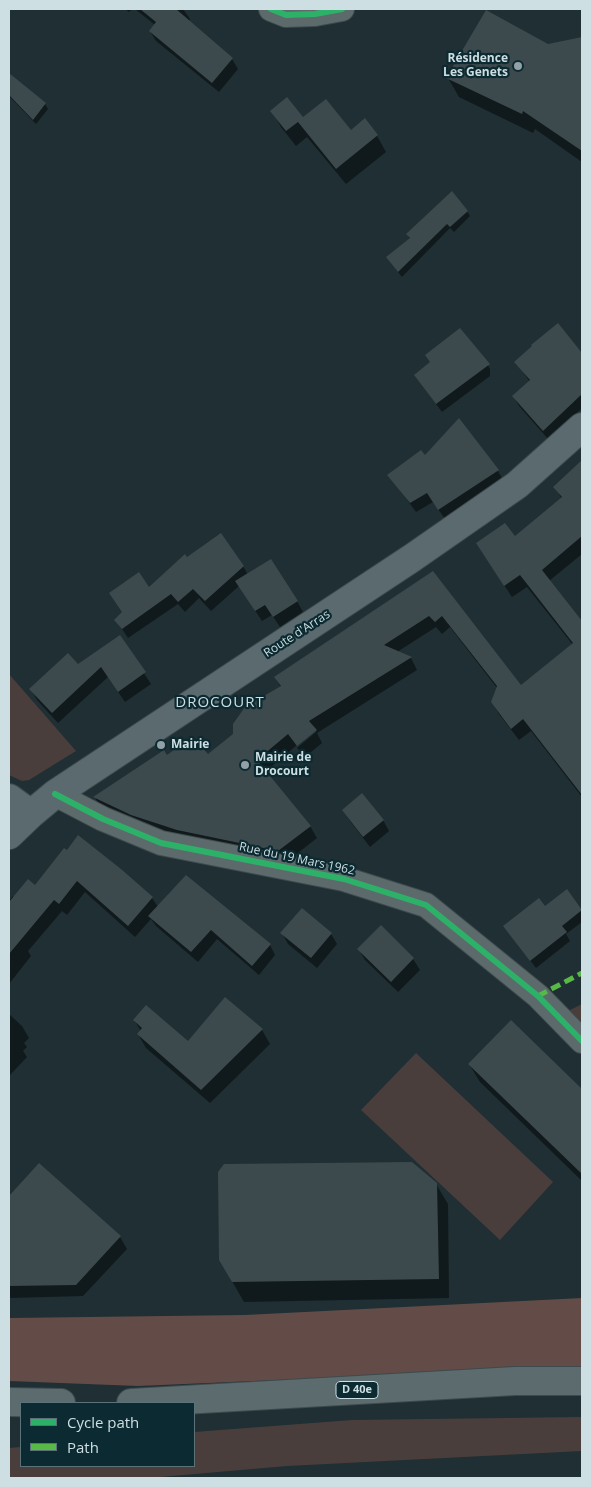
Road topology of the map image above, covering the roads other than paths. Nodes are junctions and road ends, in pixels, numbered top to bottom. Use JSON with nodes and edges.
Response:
{"nodes":[{"id":1,"x":271,"y":9,"type":"edge"},
{"id":2,"x":342,"y":9,"type":"edge"},
{"id":3,"x":582,"y":427,"type":"edge"},
{"id":4,"x":55,"y":794,"type":"junction"},
{"id":5,"x":9,"y":798,"type":"edge"},
{"id":6,"x":31,"y":814,"type":"junction"},
{"id":7,"x":9,"y":835,"type":"edge"},
{"id":8,"x":582,"y":1041,"type":"edge"},
{"id":9,"x":582,"y":1381,"type":"edge"},
{"id":10,"x":150,"y":1402,"type":"edge"}],
"edges":[{"from":1,"to":2,"type":"street"},
{"from":3,"to":4,"type":"main road","name":"Route d'Arras"},
{"from":4,"to":6,"type":"main road","name":"Route d'Arras"},
{"from":4,"to":8,"type":"street","name":"Rue du 19 Mars 1962"},
{"from":5,"to":6,"type":"main road"},
{"from":6,"to":7,"type":"main road","name":"Route d'Arras"},
{"from":9,"to":10,"type":"main road","number":"D 40e"}]}
